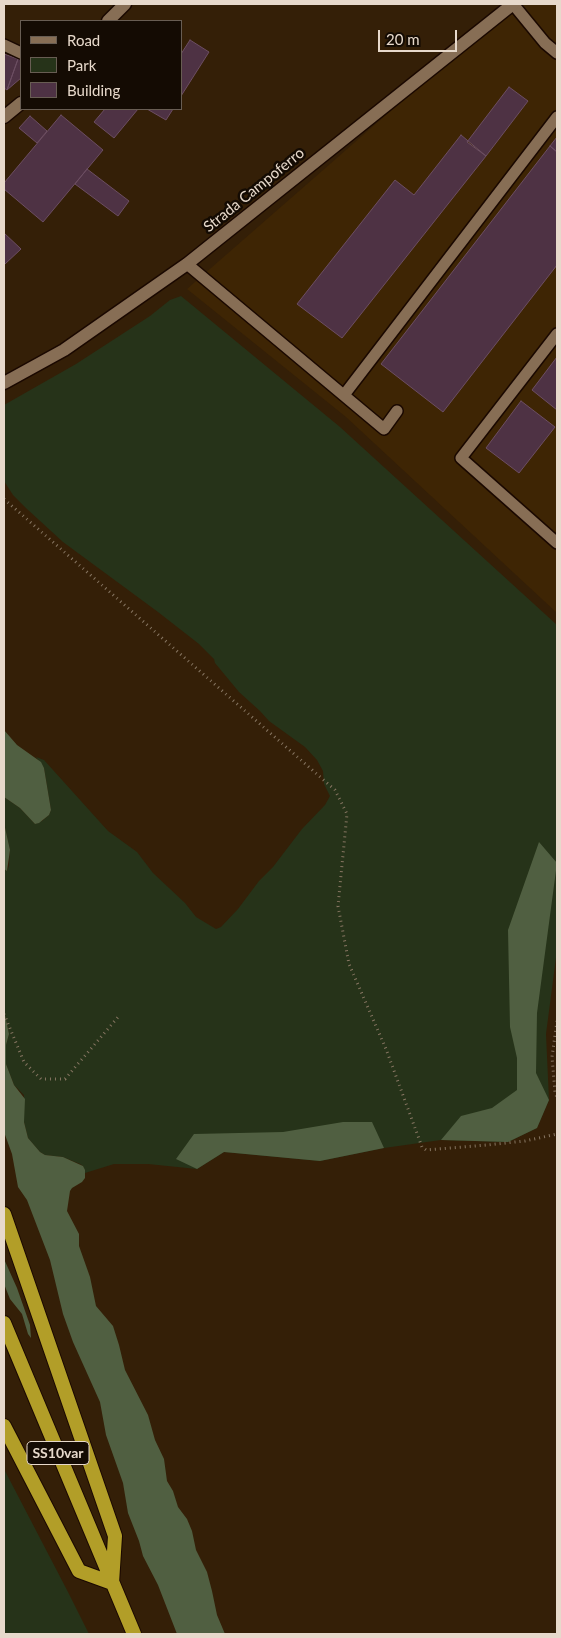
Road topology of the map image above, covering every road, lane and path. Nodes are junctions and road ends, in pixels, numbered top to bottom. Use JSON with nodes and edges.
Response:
{"nodes":[{"id":1,"x":125,"y":4,"type":"edge"},
{"id":2,"x":513,"y":4,"type":"edge"},
{"id":3,"x":109,"y":20,"type":"edge"},
{"id":4,"x":4,"y":45,"type":"edge"},
{"id":5,"x":20,"y":53,"type":"edge"},
{"id":6,"x":557,"y":53,"type":"edge"},
{"id":7,"x":20,"y":104,"type":"edge"},
{"id":8,"x":4,"y":117,"type":"edge"},
{"id":9,"x":557,"y":117,"type":"edge"},
{"id":10,"x":187,"y":264,"type":"junction"},
{"id":11,"x":557,"y":334,"type":"edge"},
{"id":12,"x":4,"y":383,"type":"edge"},
{"id":13,"x":344,"y":395,"type":"junction"},
{"id":14,"x":397,"y":411,"type":"dead end"},
{"id":15,"x":4,"y":499,"type":"edge"},
{"id":16,"x":557,"y":543,"type":"edge"},
{"id":17,"x":4,"y":1014,"type":"edge"},
{"id":18,"x":119,"y":1016,"type":"dead end"},
{"id":19,"x":557,"y":1021,"type":"edge"},
{"id":20,"x":557,"y":1098,"type":"edge"},
{"id":21,"x":557,"y":1134,"type":"edge"},
{"id":22,"x":4,"y":1214,"type":"edge"},
{"id":23,"x":4,"y":1323,"type":"edge"},
{"id":24,"x":4,"y":1426,"type":"edge"},
{"id":25,"x":112,"y":1582,"type":"junction"},
{"id":26,"x":134,"y":1634,"type":"edge"}],
"edges":[{"from":1,"to":3,"type":"street"},
{"from":2,"to":6,"type":"lane"},
{"from":2,"to":10,"type":"street","name":"Strada Campoferro"},
{"from":4,"to":5,"type":"lane"},
{"from":7,"to":8,"type":"street"},
{"from":9,"to":13,"type":"lane"},
{"from":10,"to":12,"type":"street","name":"Strada Campoferro"},
{"from":10,"to":13,"type":"lane"},
{"from":11,"to":16,"type":"lane"},
{"from":13,"to":14,"type":"lane"},
{"from":15,"to":21,"type":"path"},
{"from":17,"to":18,"type":"path"},
{"from":19,"to":20,"type":"path"},
{"from":22,"to":25,"type":"highway"},
{"from":23,"to":25,"type":"highway","number":"SS10var"},
{"from":24,"to":25,"type":"highway"},
{"from":25,"to":26,"type":"highway","number":"SS10var"}]}
